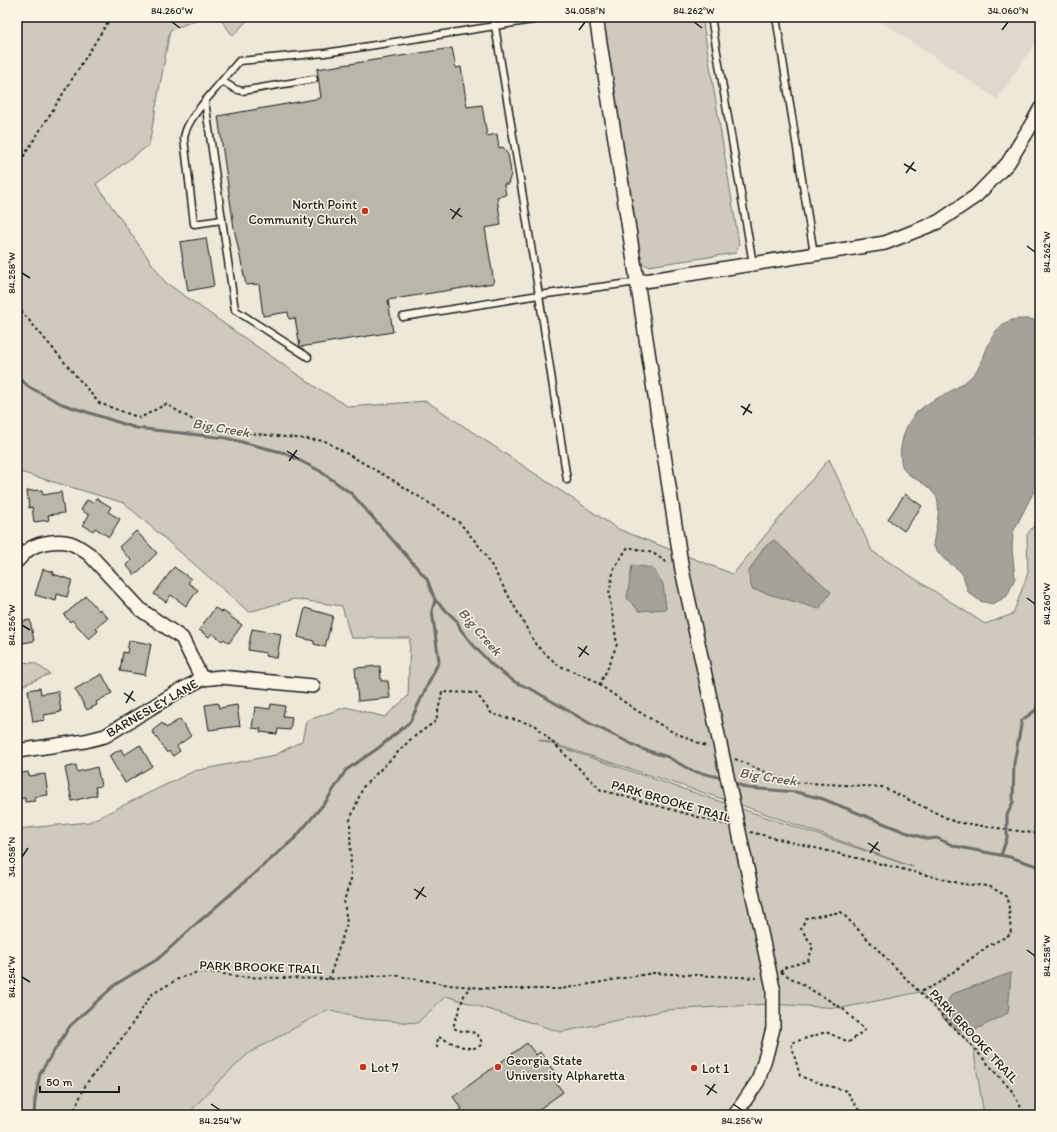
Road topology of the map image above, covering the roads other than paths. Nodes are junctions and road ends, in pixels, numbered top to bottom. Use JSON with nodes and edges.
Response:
{"nodes":[{"id":1,"x":494,"y":17,"type":"edge"},
{"id":2,"x":552,"y":17,"type":"edge"},
{"id":3,"x":596,"y":17,"type":"edge"},
{"id":4,"x":711,"y":17,"type":"edge"},
{"id":5,"x":776,"y":17,"type":"edge"},
{"id":6,"x":495,"y":26,"type":"junction"},
{"id":7,"x":314,"y":79,"type":"dead end"},
{"id":8,"x":222,"y":81,"type":"junction"},
{"id":9,"x":205,"y":102,"type":"junction"},
{"id":10,"x":1040,"y":109,"type":"edge"},
{"id":11,"x":222,"y":220,"type":"junction"},
{"id":12,"x":814,"y":254,"type":"junction"},
{"id":13,"x":753,"y":264,"type":"junction"},
{"id":14,"x":638,"y":282,"type":"junction"},
{"id":15,"x":539,"y":295,"type":"junction"},
{"id":16,"x":403,"y":317,"type":"dead end"},
{"id":17,"x":308,"y":357,"type":"dead end"},
{"id":18,"x":567,"y":480,"type":"dead end"},
{"id":19,"x":17,"y":561,"type":"edge"},
{"id":20,"x":202,"y":679,"type":"junction"},
{"id":21,"x":313,"y":686,"type":"dead end"},
{"id":22,"x":17,"y":751,"type":"edge"},
{"id":23,"x":735,"y":1115,"type":"edge"}],
"edges":[{"from":1,"to":6,"type":"lane"},
{"from":2,"to":6,"type":"lane"},
{"from":3,"to":14,"type":"street"},
{"from":4,"to":13,"type":"lane"},
{"from":5,"to":12,"type":"lane"},
{"from":6,"to":8,"type":"lane"},
{"from":6,"to":15,"type":"lane"},
{"from":7,"to":8,"type":"lane"},
{"from":8,"to":9,"type":"lane"},
{"from":9,"to":11,"type":"lane"},
{"from":9,"to":11,"type":"lane"},
{"from":10,"to":12,"type":"street"},
{"from":11,"to":17,"type":"lane"},
{"from":12,"to":13,"type":"street"},
{"from":13,"to":14,"type":"street"},
{"from":14,"to":15,"type":"lane"},
{"from":14,"to":23,"type":"street","bridge":true},
{"from":15,"to":16,"type":"lane"},
{"from":15,"to":18,"type":"lane"},
{"from":19,"to":20,"type":"street"},
{"from":20,"to":21,"type":"street","name":"BARNESLEY LANE"},
{"from":20,"to":22,"type":"street","name":"BARNESLEY LANE"}]}
